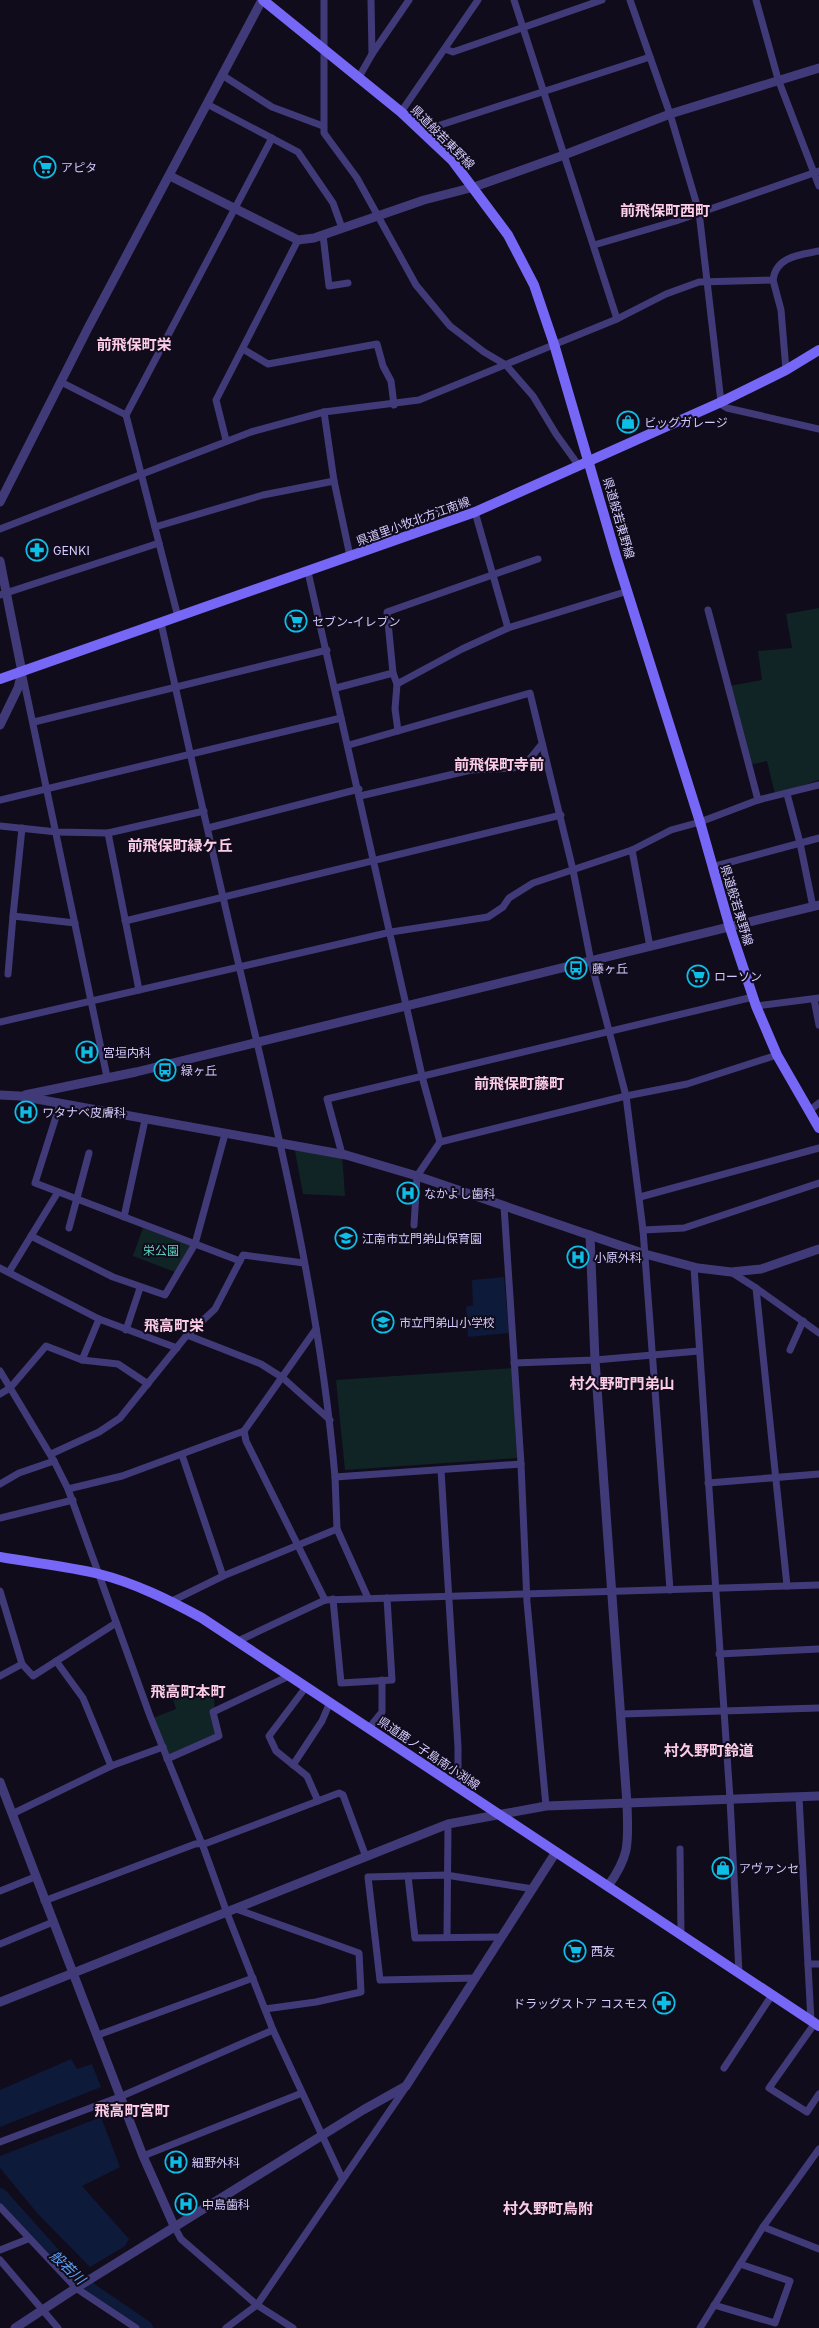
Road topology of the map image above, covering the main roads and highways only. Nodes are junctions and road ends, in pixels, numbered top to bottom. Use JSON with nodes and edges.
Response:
{"nodes":[{"id":1,"x":262,"y":0,"type":"edge"},
{"id":2,"x":819,"y":350,"type":"edge"},
{"id":3,"x":590,"y":461,"type":"junction"},
{"id":4,"x":0,"y":679,"type":"edge"},
{"id":5,"x":819,"y":1128,"type":"edge"},
{"id":6,"x":0,"y":1557,"type":"edge"},
{"id":7,"x":815,"y":2023,"type":"edge"}],
"edges":[{"from":1,"to":3,"type":"main road","name":"県道般若東野線"},
{"from":2,"to":3,"type":"main road","name":"県道里小牧北方江南線"},
{"from":3,"to":4,"type":"main road","name":"県道里小牧北方江南線"},
{"from":3,"to":5,"type":"main road","name":"県道般若東野線"},
{"from":6,"to":7,"type":"main road","name":"県道鹿ノ子島南小渕線"}]}
